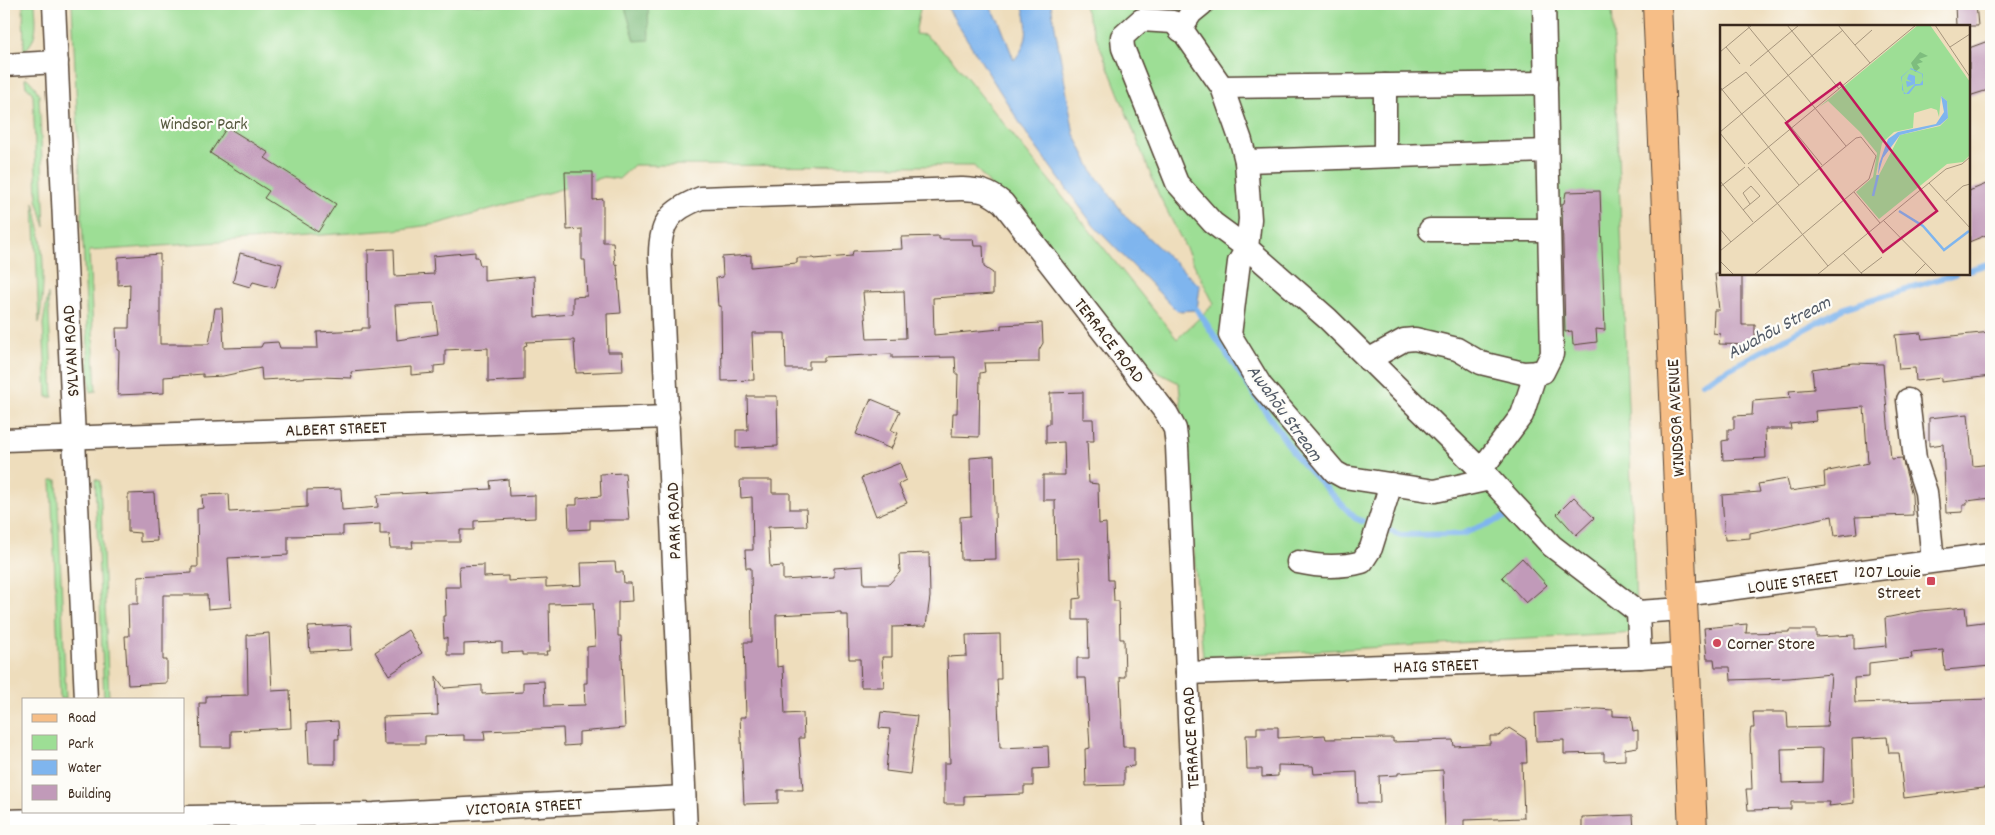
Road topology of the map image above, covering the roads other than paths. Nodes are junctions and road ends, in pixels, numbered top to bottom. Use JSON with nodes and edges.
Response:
{"nodes":[{"id":1,"x":54,"y":4,"type":"edge"},
{"id":2,"x":1202,"y":4,"type":"edge"},
{"id":3,"x":1544,"y":4,"type":"edge"},
{"id":4,"x":1657,"y":4,"type":"edge"},
{"id":5,"x":1180,"y":30,"type":"junction"},
{"id":6,"x":57,"y":62,"type":"junction"},
{"id":7,"x":4,"y":65,"type":"edge"},
{"id":8,"x":1546,"y":83,"type":"junction"},
{"id":9,"x":1385,"y":85,"type":"junction"},
{"id":10,"x":1222,"y":87,"type":"junction"},
{"id":11,"x":1547,"y":151,"type":"junction"},
{"id":12,"x":1385,"y":156,"type":"junction"},
{"id":13,"x":1246,"y":161,"type":"junction"},
{"id":14,"x":672,"y":214,"type":"joint"},
{"id":15,"x":1430,"y":230,"type":"dead end"},
{"id":16,"x":1549,"y":230,"type":"junction"},
{"id":17,"x":1246,"y":248,"type":"junction"},
{"id":18,"x":1368,"y":360,"type":"junction"},
{"id":19,"x":1536,"y":372,"type":"junction"},
{"id":20,"x":1908,"y":400,"type":"dead end"},
{"id":21,"x":668,"y":417,"type":"junction"},
{"id":22,"x":74,"y":437,"type":"junction"},
{"id":23,"x":4,"y":440,"type":"edge"},
{"id":24,"x":1485,"y":474,"type":"junction"},
{"id":25,"x":1391,"y":484,"type":"junction"},
{"id":26,"x":1991,"y":554,"type":"edge"},
{"id":27,"x":1933,"y":561,"type":"junction"},
{"id":28,"x":1298,"y":562,"type":"dead end"},
{"id":29,"x":1683,"y":602,"type":"junction"},
{"id":30,"x":1638,"y":612,"type":"junction"},
{"id":31,"x":1685,"y":654,"type":"junction"},
{"id":32,"x":1640,"y":657,"type":"junction"},
{"id":33,"x":1187,"y":673,"type":"junction"},
{"id":34,"x":86,"y":698,"type":"edge"},
{"id":35,"x":684,"y":797,"type":"junction"},
{"id":36,"x":91,"y":820,"type":"edge"},
{"id":37,"x":4,"y":821,"type":"edge"},
{"id":38,"x":686,"y":831,"type":"edge"},
{"id":39,"x":1194,"y":831,"type":"edge"},
{"id":40,"x":1693,"y":831,"type":"edge"}],
"edges":[{"from":1,"to":6,"type":"street","name":"SYLVAN ROAD"},
{"from":2,"to":5,"type":"street"},
{"from":3,"to":8,"type":"street"},
{"from":4,"to":29,"type":"main road","name":"WINDSOR AVENUE"},
{"from":5,"to":10,"type":"street"},
{"from":5,"to":17,"type":"street"},
{"from":6,"to":7,"type":"street"},
{"from":6,"to":22,"type":"street","name":"SYLVAN ROAD"},
{"from":8,"to":9,"type":"street"},
{"from":8,"to":11,"type":"street"},
{"from":9,"to":10,"type":"street"},
{"from":9,"to":12,"type":"street"},
{"from":10,"to":13,"type":"street"},
{"from":11,"to":12,"type":"street"},
{"from":11,"to":16,"type":"street"},
{"from":12,"to":13,"type":"street"},
{"from":13,"to":17,"type":"street"},
{"from":14,"to":21,"type":"street","name":"PARK ROAD"},
{"from":14,"to":33,"type":"street","name":"TERRACE ROAD"},
{"from":15,"to":16,"type":"street"},
{"from":16,"to":19,"type":"street"},
{"from":17,"to":18,"type":"street"},
{"from":17,"to":25,"type":"street"},
{"from":18,"to":19,"type":"street"},
{"from":18,"to":24,"type":"street"},
{"from":19,"to":24,"type":"street"},
{"from":20,"to":27,"type":"street"},
{"from":21,"to":22,"type":"street","name":"ALBERT STREET"},
{"from":21,"to":35,"type":"street","name":"PARK ROAD"},
{"from":22,"to":23,"type":"street","name":"ALBERT STREET"},
{"from":22,"to":34,"type":"street","name":"SYLVAN ROAD"},
{"from":24,"to":25,"type":"street"},
{"from":24,"to":30,"type":"street"},
{"from":25,"to":28,"type":"street"},
{"from":26,"to":27,"type":"street","name":"LOUIE STREET"},
{"from":27,"to":29,"type":"street","name":"LOUIE STREET"},
{"from":29,"to":30,"type":"street","name":"LOUIE STREET"},
{"from":29,"to":31,"type":"main road","name":"WINDSOR AVENUE"},
{"from":30,"to":32,"type":"street"},
{"from":31,"to":32,"type":"street","name":"HAIG STREET"},
{"from":31,"to":40,"type":"main road","name":"WINDSOR AVENUE"},
{"from":32,"to":33,"type":"street","name":"HAIG STREET"},
{"from":33,"to":39,"type":"street","name":"TERRACE ROAD"},
{"from":35,"to":36,"type":"street","name":"VICTORIA STREET"},
{"from":35,"to":38,"type":"street","name":"PARK ROAD"},
{"from":36,"to":37,"type":"street","name":"VICTORIA STREET"}]}
